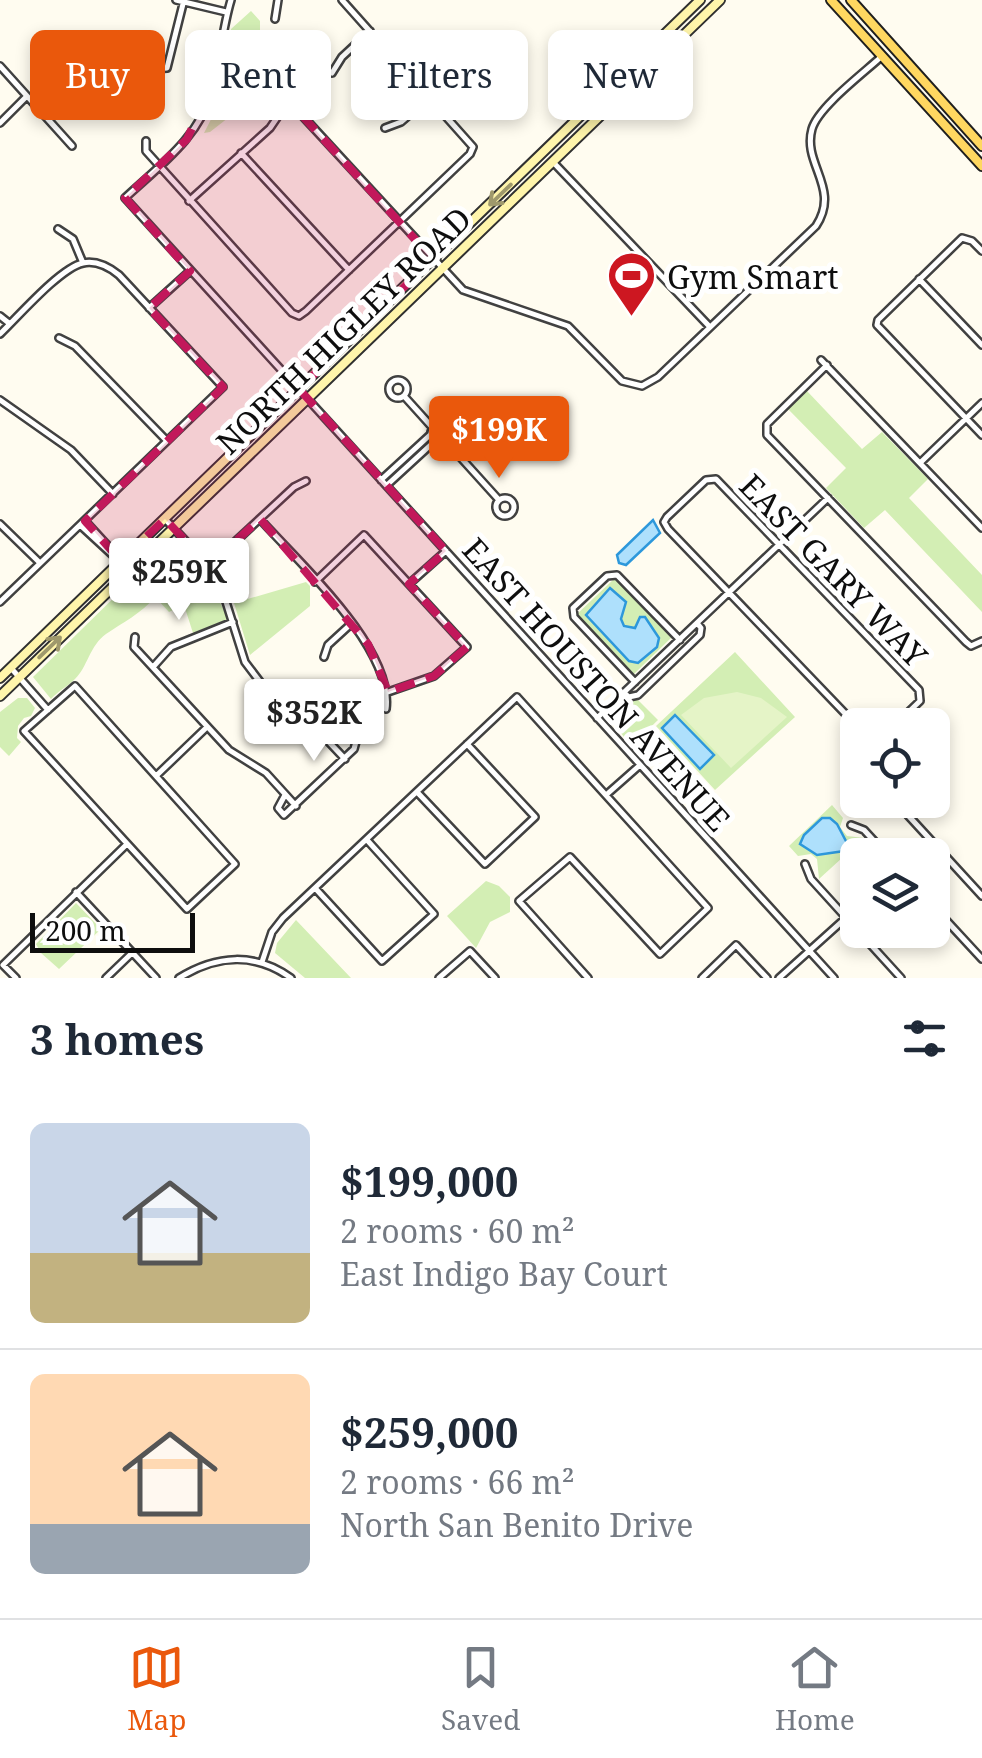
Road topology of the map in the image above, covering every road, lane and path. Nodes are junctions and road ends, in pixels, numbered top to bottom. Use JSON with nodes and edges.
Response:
{"nodes":[{"id":1,"x":231,"y":0,"type":"edge"},
{"id":2,"x":278,"y":0,"type":"edge"},
{"id":3,"x":342,"y":0,"type":"edge"},
{"id":4,"x":700,"y":0,"type":"edge"},
{"id":5,"x":720,"y":0,"type":"edge"},
{"id":6,"x":832,"y":0,"type":"edge"},
{"id":7,"x":851,"y":0,"type":"edge"},
{"id":8,"x":181,"y":1,"type":"edge"},
{"id":9,"x":227,"y":12,"type":"junction"},
{"id":10,"x":275,"y":19,"type":"dead end"},
{"id":11,"x":224,"y":30,"type":"edge"},
{"id":12,"x":369,"y":30,"type":"edge"},
{"id":13,"x":669,"y":30,"type":"edge"},
{"id":14,"x":689,"y":30,"type":"edge"},
{"id":15,"x":892,"y":47,"type":"junction"},
{"id":16,"x":351,"y":48,"type":"edge"},
{"id":17,"x":882,"y":56,"type":"junction"},
{"id":18,"x":0,"y":66,"type":"edge"},
{"id":19,"x":165,"y":68,"type":"edge"},
{"id":20,"x":332,"y":73,"type":"dead end"},
{"id":21,"x":27,"y":96,"type":"junction"},
{"id":22,"x":200,"y":120,"type":"edge"},
{"id":23,"x":275,"y":120,"type":"edge"},
{"id":24,"x":307,"y":120,"type":"edge"},
{"id":25,"x":403,"y":120,"type":"edge"},
{"id":26,"x":450,"y":120,"type":"edge"},
{"id":27,"x":577,"y":120,"type":"edge"},
{"id":28,"x":596,"y":120,"type":"edge"},
{"id":29,"x":0,"y":123,"type":"edge"},
{"id":30,"x":385,"y":128,"type":"dead end"},
{"id":31,"x":146,"y":141,"type":"dead end"},
{"id":32,"x":72,"y":146,"type":"dead end"},
{"id":33,"x":982,"y":146,"type":"edge"},
{"id":34,"x":544,"y":152,"type":"junction"},
{"id":35,"x":241,"y":154,"type":"junction"},
{"id":36,"x":553,"y":162,"type":"junction"},
{"id":37,"x":159,"y":166,"type":"junction"},
{"id":38,"x":982,"y":166,"type":"edge"},
{"id":39,"x":189,"y":201,"type":"junction"},
{"id":40,"x":400,"y":222,"type":"junction"},
{"id":41,"x":58,"y":228,"type":"dead end"},
{"id":42,"x":982,"y":252,"type":"edge"},
{"id":43,"x":83,"y":263,"type":"junction"},
{"id":44,"x":438,"y":264,"type":"junction"},
{"id":45,"x":349,"y":270,"type":"junction"},
{"id":46,"x":190,"y":271,"type":"junction"},
{"id":47,"x":919,"y":280,"type":"junction"},
{"id":48,"x":149,"y":308,"type":"junction"},
{"id":49,"x":0,"y":316,"type":"edge"},
{"id":50,"x":10,"y":324,"type":"junction"},
{"id":51,"x":710,"y":327,"type":"junction"},
{"id":52,"x":0,"y":334,"type":"edge"},
{"id":53,"x":60,"y":338,"type":"dead end"},
{"id":54,"x":982,"y":345,"type":"edge"},
{"id":55,"x":299,"y":389,"type":"junction"},
{"id":56,"x":404,"y":396,"type":"dead end"},
{"id":57,"x":308,"y":398,"type":"junction"},
{"id":58,"x":0,"y":400,"type":"edge"},
{"id":59,"x":982,"y":403,"type":"edge"},
{"id":60,"x":966,"y":419,"type":"junction"},
{"id":61,"x":436,"y":435,"type":"junction"},
{"id":62,"x":982,"y":436,"type":"edge"},
{"id":63,"x":167,"y":441,"type":"junction"},
{"id":64,"x":920,"y":463,"type":"junction"},
{"id":65,"x":306,"y":481,"type":"dead end"},
{"id":66,"x":384,"y":483,"type":"junction"},
{"id":67,"x":112,"y":494,"type":"junction"},
{"id":68,"x":828,"y":498,"type":"junction"},
{"id":69,"x":499,"y":500,"type":"dead end"},
{"id":70,"x":260,"y":518,"type":"junction"},
{"id":71,"x":165,"y":519,"type":"junction"},
{"id":72,"x":82,"y":523,"type":"junction"},
{"id":73,"x":0,"y":524,"type":"edge"},
{"id":74,"x":174,"y":528,"type":"junction"},
{"id":75,"x":982,"y":528,"type":"edge"},
{"id":76,"x":780,"y":544,"type":"junction"},
{"id":77,"x":446,"y":551,"type":"junction"},
{"id":78,"x":121,"y":561,"type":"junction"},
{"id":79,"x":40,"y":563,"type":"junction"},
{"id":80,"x":209,"y":566,"type":"junction"},
{"id":81,"x":130,"y":570,"type":"junction"},
{"id":82,"x":316,"y":582,"type":"junction"},
{"id":83,"x":409,"y":584,"type":"junction"},
{"id":84,"x":728,"y":593,"type":"junction"},
{"id":85,"x":0,"y":602,"type":"edge"},
{"id":86,"x":233,"y":622,"type":"junction"},
{"id":87,"x":352,"y":623,"type":"junction"},
{"id":88,"x":697,"y":623,"type":"junction"},
{"id":89,"x":135,"y":638,"type":"dead end"},
{"id":90,"x":680,"y":640,"type":"junction"},
{"id":91,"x":982,"y":641,"type":"edge"},
{"id":92,"x":324,"y":657,"type":"dead end"},
{"id":93,"x":154,"y":666,"type":"junction"},
{"id":94,"x":11,"y":668,"type":"junction"},
{"id":95,"x":0,"y":678,"type":"edge"},
{"id":96,"x":20,"y":678,"type":"junction"},
{"id":97,"x":635,"y":682,"type":"junction"},
{"id":98,"x":388,"y":692,"type":"junction"},
{"id":99,"x":624,"y":693,"type":"junction"},
{"id":100,"x":0,"y":696,"type":"edge"},
{"id":101,"x":386,"y":708,"type":"dead end"},
{"id":102,"x":840,"y":708,"type":"edge"},
{"id":103,"x":911,"y":708,"type":"edge"},
{"id":104,"x":48,"y":710,"type":"junction"},
{"id":105,"x":597,"y":718,"type":"junction"},
{"id":106,"x":208,"y":728,"type":"junction"},
{"id":107,"x":358,"y":738,"type":"dead end"},
{"id":108,"x":468,"y":744,"type":"junction"},
{"id":109,"x":345,"y":758,"type":"junction"},
{"id":110,"x":640,"y":765,"type":"junction"},
{"id":111,"x":156,"y":776,"type":"junction"},
{"id":112,"x":418,"y":792,"type":"junction"},
{"id":113,"x":286,"y":795,"type":"junction"},
{"id":114,"x":606,"y":795,"type":"junction"},
{"id":115,"x":296,"y":806,"type":"junction"},
{"id":116,"x":910,"y":818,"type":"edge"},
{"id":117,"x":851,"y":825,"type":"dead end"},
{"id":118,"x":871,"y":838,"type":"edge"},
{"id":119,"x":367,"y":840,"type":"junction"},
{"id":120,"x":127,"y":844,"type":"junction"},
{"id":121,"x":805,"y":864,"type":"dead end"},
{"id":122,"x":315,"y":888,"type":"junction"},
{"id":123,"x":76,"y":892,"type":"junction"},
{"id":124,"x":982,"y":896,"type":"edge"},
{"id":125,"x":840,"y":912,"type":"edge"},
{"id":126,"x":840,"y":923,"type":"edge"},
{"id":127,"x":950,"y":924,"type":"edge"},
{"id":128,"x":873,"y":948,"type":"edge"},
{"id":129,"x":810,"y":951,"type":"junction"},
{"id":130,"x":132,"y":953,"type":"junction"},
{"id":131,"x":982,"y":959,"type":"edge"},
{"id":132,"x":262,"y":962,"type":"junction"},
{"id":133,"x":16,"y":978,"type":"edge"},
{"id":134,"x":106,"y":978,"type":"edge"},
{"id":135,"x":156,"y":978,"type":"edge"},
{"id":136,"x":179,"y":978,"type":"edge"},
{"id":137,"x":291,"y":978,"type":"edge"},
{"id":138,"x":439,"y":978,"type":"edge"},
{"id":139,"x":495,"y":978,"type":"edge"},
{"id":140,"x":588,"y":978,"type":"edge"},
{"id":141,"x":702,"y":978,"type":"edge"},
{"id":142,"x":767,"y":978,"type":"edge"},
{"id":143,"x":780,"y":978,"type":"edge"},
{"id":144,"x":834,"y":978,"type":"edge"},
{"id":145,"x":901,"y":978,"type":"edge"}],
"edges":[{"from":1,"to":9,"type":"street"},
{"from":2,"to":10,"type":"street"},
{"from":3,"to":12,"type":"street"},
{"from":4,"to":13,"type":"main road","name":"NORTH HIGLEY ROAD"},
{"from":5,"to":14,"type":"main road","name":"NORTH HIGLEY ROAD"},
{"from":6,"to":17,"type":"main road"},
{"from":7,"to":15,"type":"main road"},
{"from":8,"to":9,"type":"street"},
{"from":8,"to":19,"type":"street"},
{"from":9,"to":11,"type":"street"},
{"from":15,"to":17,"type":"main road"},
{"from":15,"to":33,"type":"main road"},
{"from":16,"to":20,"type":"street"},
{"from":17,"to":38,"type":"main road"},
{"from":17,"to":51,"type":"street"},
{"from":18,"to":21,"type":"street"},
{"from":21,"to":29,"type":"street"},
{"from":21,"to":32,"type":"street"},
{"from":22,"to":37,"type":"street"},
{"from":23,"to":35,"type":"street"},
{"from":24,"to":40,"type":"street"},
{"from":25,"to":30,"type":"street"},
{"from":26,"to":40,"type":"street"},
{"from":27,"to":34,"type":"main road","name":"NORTH HIGLEY ROAD"},
{"from":28,"to":36,"type":"main road","name":"NORTH HIGLEY ROAD"},
{"from":31,"to":37,"type":"street"},
{"from":34,"to":36,"type":"main road"},
{"from":34,"to":44,"type":"main road","name":"NORTH HIGLEY ROAD","one_way":true},
{"from":35,"to":39,"type":"street"},
{"from":35,"to":45,"type":"street"},
{"from":36,"to":44,"type":"main road","name":"NORTH HIGLEY ROAD"},
{"from":36,"to":51,"type":"street"},
{"from":37,"to":39,"type":"street"},
{"from":37,"to":46,"type":"street","name":"EAST HOUSTON AVENUE"},
{"from":39,"to":45,"type":"street"},
{"from":40,"to":44,"type":"street"},
{"from":40,"to":45,"type":"street"},
{"from":41,"to":43,"type":"street"},
{"from":42,"to":47,"type":"street"},
{"from":43,"to":48,"type":"street"},
{"from":43,"to":50,"type":"street"},
{"from":44,"to":51,"type":"street"},
{"from":44,"to":55,"type":"main road","name":"NORTH HIGLEY ROAD"},
{"from":44,"to":57,"type":"main road","name":"NORTH HIGLEY ROAD"},
{"from":46,"to":48,"type":"street"},
{"from":46,"to":55,"type":"street","name":"EAST HOUSTON AVENUE"},
{"from":47,"to":54,"type":"street"},
{"from":47,"to":60,"type":"street"},
{"from":48,"to":63,"type":"street"},
{"from":49,"to":50,"type":"street"},
{"from":50,"to":52,"type":"street"},
{"from":53,"to":63,"type":"street"},
{"from":55,"to":57,"type":"street","name":"EAST HOUSTON AVENUE"},
{"from":55,"to":71,"type":"main road","name":"NORTH HIGLEY ROAD"},
{"from":56,"to":61,"type":"street"},
{"from":57,"to":66,"type":"street","name":"EAST HOUSTON AVENUE"},
{"from":57,"to":74,"type":"main road","name":"NORTH HIGLEY ROAD"},
{"from":58,"to":67,"type":"street"},
{"from":59,"to":60,"type":"street"},
{"from":60,"to":62,"type":"street"},
{"from":60,"to":64,"type":"street"},
{"from":61,"to":66,"type":"street"},
{"from":61,"to":69,"type":"street"},
{"from":63,"to":67,"type":"street"},
{"from":64,"to":68,"type":"street"},
{"from":64,"to":75,"type":"street"},
{"from":65,"to":70,"type":"street"},
{"from":66,"to":77,"type":"street","name":"EAST HOUSTON AVENUE"},
{"from":67,"to":72,"type":"street"},
{"from":68,"to":76,"type":"street"},
{"from":68,"to":91,"type":"street"},
{"from":70,"to":80,"type":"street"},
{"from":70,"to":82,"type":"street"},
{"from":71,"to":74,"type":"street"},
{"from":71,"to":78,"type":"main road","name":"NORTH HIGLEY ROAD"},
{"from":72,"to":78,"type":"street"},
{"from":72,"to":79,"type":"street"},
{"from":73,"to":79,"type":"street"},
{"from":74,"to":80,"type":"street"},
{"from":74,"to":81,"type":"main road","name":"NORTH HIGLEY ROAD"},
{"from":76,"to":84,"type":"street"},
{"from":76,"to":84,"type":"street","name":"EAST GARY WAY"},
{"from":76,"to":103,"type":"street","name":"EAST GARY WAY"},
{"from":77,"to":83,"type":"street"},
{"from":77,"to":105,"type":"street","name":"EAST HOUSTON AVENUE"},
{"from":78,"to":81,"type":"street"},
{"from":78,"to":94,"type":"main road","name":"NORTH HIGLEY ROAD"},
{"from":79,"to":85,"type":"street"},
{"from":80,"to":86,"type":"street"},
{"from":96,"to":81,"type":"main road","name":"NORTH HIGLEY ROAD","one_way":true},
{"from":82,"to":83,"type":"street"},
{"from":82,"to":87,"type":"street"},
{"from":83,"to":98,"type":"street"},
{"from":84,"to":88,"type":"street"},
{"from":84,"to":102,"type":"street"},
{"from":86,"to":93,"type":"street"},
{"from":86,"to":109,"type":"street"},
{"from":87,"to":92,"type":"street"},
{"from":87,"to":98,"type":"street"},
{"from":88,"to":90,"type":"street"},
{"from":88,"to":99,"type":"street"},
{"from":89,"to":93,"type":"street"},
{"from":90,"to":97,"type":"street"},
{"from":90,"to":97,"type":"street"},
{"from":93,"to":106,"type":"street"},
{"from":94,"to":95,"type":"main road","name":"NORTH HIGLEY ROAD"},
{"from":94,"to":96,"type":"street"},
{"from":96,"to":100,"type":"main road","name":"NORTH HIGLEY ROAD"},
{"from":96,"to":104,"type":"street"},
{"from":97,"to":99,"type":"street"},
{"from":98,"to":101,"type":"street"},
{"from":99,"to":105,"type":"street"},
{"from":104,"to":111,"type":"street"},
{"from":104,"to":120,"type":"street"},
{"from":105,"to":110,"type":"street","name":"EAST HOUSTON AVENUE"},
{"from":106,"to":111,"type":"street"},
{"from":106,"to":113,"type":"street"},
{"from":107,"to":109,"type":"street"},
{"from":108,"to":112,"type":"street"},
{"from":108,"to":112,"type":"street"},
{"from":108,"to":114,"type":"street"},
{"from":109,"to":115,"type":"street"},
{"from":110,"to":114,"type":"street"},
{"from":110,"to":129,"type":"street","name":"EAST HOUSTON AVENUE"},
{"from":111,"to":120,"type":"street"},
{"from":112,"to":119,"type":"street"},
{"from":113,"to":115,"type":"street"},
{"from":113,"to":115,"type":"street"},
{"from":114,"to":140,"type":"street"},
{"from":116,"to":124,"type":"street"},
{"from":117,"to":118,"type":"street"},
{"from":119,"to":122,"type":"street"},
{"from":119,"to":122,"type":"street"},
{"from":120,"to":123,"type":"street"},
{"from":121,"to":125,"type":"street"},
{"from":122,"to":132,"type":"street"},
{"from":123,"to":130,"type":"street"},
{"from":123,"to":133,"type":"street"},
{"from":126,"to":129,"type":"street"},
{"from":127,"to":131,"type":"street"},
{"from":128,"to":145,"type":"street"},
{"from":129,"to":143,"type":"street"},
{"from":129,"to":144,"type":"street","name":"EAST HOUSTON AVENUE"},
{"from":130,"to":134,"type":"street"},
{"from":130,"to":135,"type":"street"},
{"from":132,"to":136,"type":"street"},
{"from":132,"to":137,"type":"street"},
{"from":138,"to":139,"type":"street"},
{"from":141,"to":142,"type":"street"}]}
